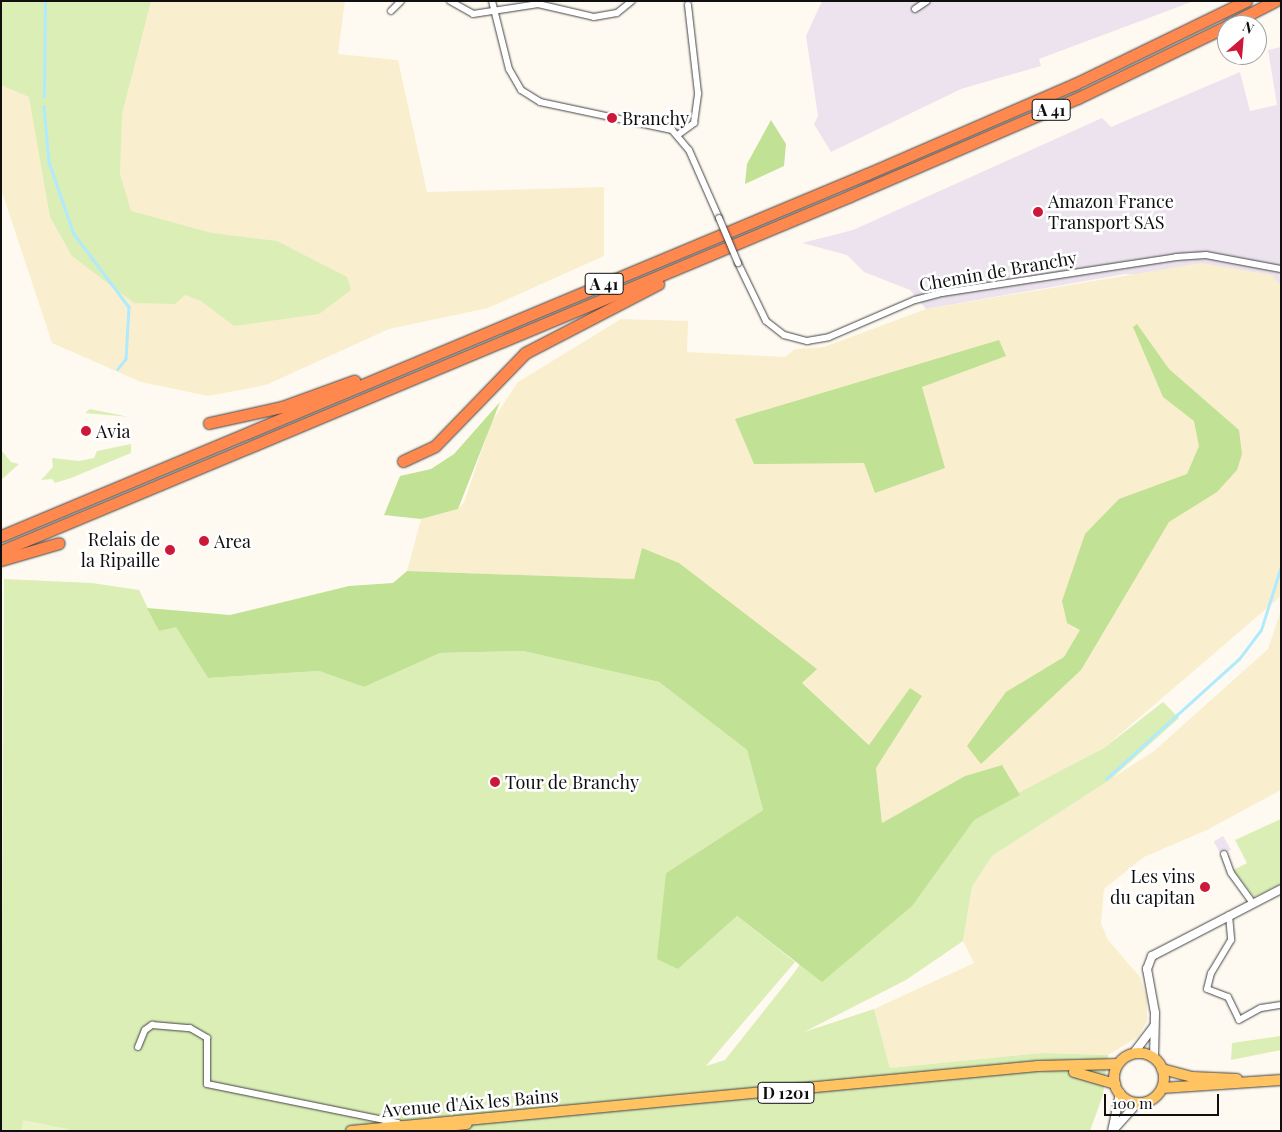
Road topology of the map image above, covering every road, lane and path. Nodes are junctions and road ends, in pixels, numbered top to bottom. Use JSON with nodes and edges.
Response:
{"nodes":[{"id":1,"x":401,"y":1,"type":"edge"},
{"id":2,"x":450,"y":1,"type":"edge"},
{"id":3,"x":492,"y":1,"type":"edge"},
{"id":4,"x":632,"y":1,"type":"edge"},
{"id":5,"x":927,"y":1,"type":"edge"},
{"id":6,"x":1246,"y":1,"type":"edge"},
{"id":7,"x":1275,"y":1,"type":"edge"},
{"id":8,"x":688,"y":5,"type":"dead end"},
{"id":9,"x":915,"y":9,"type":"dead end"},
{"id":10,"x":494,"y":10,"type":"junction"},
{"id":11,"x":391,"y":11,"type":"dead end"},
{"id":12,"x":1248,"y":15,"type":"edge"},
{"id":13,"x":1217,"y":30,"type":"edge"},
{"id":14,"x":679,"y":134,"type":"junction"},
{"id":15,"x":742,"y":241,"type":"junction"},
{"id":16,"x":1281,"y":269,"type":"edge"},
{"id":17,"x":513,"y":322,"type":"junction"},
{"id":18,"x":208,"y":423,"type":"dead end"},
{"id":19,"x":403,"y":461,"type":"dead end"},
{"id":20,"x":1,"y":536,"type":"edge"},
{"id":21,"x":59,"y":543,"type":"dead end"},
{"id":22,"x":1,"y":551,"type":"edge"},
{"id":23,"x":1,"y":560,"type":"edge"},
{"id":24,"x":1224,"y":854,"type":"dead end"},
{"id":25,"x":1281,"y":889,"type":"edge"},
{"id":26,"x":1253,"y":903,"type":"junction"},
{"id":27,"x":1229,"y":915,"type":"junction"},
{"id":28,"x":1281,"y":1005,"type":"edge"},
{"id":29,"x":1154,"y":1026,"type":"junction"},
{"id":30,"x":138,"y":1047,"type":"dead end"},
{"id":31,"x":1133,"y":1054,"type":"junction"},
{"id":32,"x":1154,"y":1058,"type":"junction"},
{"id":33,"x":1118,"y":1064,"type":"junction"},
{"id":34,"x":1162,"y":1068,"type":"junction"},
{"id":35,"x":979,"y":1074,"type":"junction"},
{"id":36,"x":1281,"y":1080,"type":"edge"},
{"id":37,"x":1265,"y":1081,"type":"junction"},
{"id":38,"x":1162,"y":1088,"type":"junction"},
{"id":39,"x":1118,"y":1089,"type":"junction"},
{"id":40,"x":1138,"y":1102,"type":"junction"},
{"id":41,"x":592,"y":1109,"type":"junction"},
{"id":42,"x":396,"y":1127,"type":"edge"},
{"id":43,"x":429,"y":1129,"type":"edge"},
{"id":44,"x":351,"y":1131,"type":"edge"},
{"id":45,"x":1113,"y":1131,"type":"edge"}],
"edges":[{"from":1,"to":11,"type":"street"},
{"from":2,"to":10,"type":"street"},
{"from":3,"to":10,"type":"street"},
{"from":4,"to":10,"type":"street"},
{"from":5,"to":9,"type":"street"},
{"from":6,"to":17,"type":"highway","number":"A 41"},
{"from":7,"to":12,"type":"highway","number":"A 41"},
{"from":8,"to":14,"type":"street"},
{"from":10,"to":14,"type":"street"},
{"from":13,"to":15,"type":"highway","number":"A 41"},
{"from":14,"to":16,"type":"street","name":"Chemin de Branchy","bridge":true},
{"from":15,"to":19,"type":"highway"},
{"from":15,"to":22,"type":"highway","number":"A 41"},
{"from":17,"to":18,"type":"highway"},
{"from":17,"to":20,"type":"highway","number":"A 41"},
{"from":21,"to":23,"type":"highway"},
{"from":24,"to":26,"type":"street"},
{"from":25,"to":26,"type":"street"},
{"from":26,"to":27,"type":"street"},
{"from":27,"to":28,"type":"street"},
{"from":27,"to":29,"type":"street"},
{"from":29,"to":31,"type":"street"},
{"from":29,"to":32,"type":"street"},
{"from":30,"to":42,"type":"street"},
{"from":31,"to":32,"type":"main road"},
{"from":31,"to":33,"type":"main road"},
{"from":32,"to":34,"type":"main road"},
{"from":33,"to":35,"type":"main road","name":"Avenue d'Aix les Bains"},
{"from":33,"to":39,"type":"main road"},
{"from":34,"to":37,"type":"main road"},
{"from":34,"to":38,"type":"main road"},
{"from":35,"to":39,"type":"main road","name":"Avenue d'Aix les Bains"},
{"from":35,"to":41,"type":"main road","name":"Avenue d'Aix les Bains","number":"D 1201"},
{"from":36,"to":37,"type":"main road"},
{"from":37,"to":38,"type":"main road"},
{"from":38,"to":40,"type":"main road"},
{"from":39,"to":40,"type":"main road"},
{"from":39,"to":45,"type":"street"},
{"from":40,"to":45,"type":"street"},
{"from":41,"to":42,"type":"main road","name":"Avenue d'Aix les Bains","number":"D 1201"},
{"from":41,"to":43,"type":"main road","name":"Avenue d'Aix les Bains","number":"D 1201"},
{"from":42,"to":43,"type":"main road","name":"Avenue d'Aix les Bains","number":"D 1201"},
{"from":42,"to":44,"type":"main road","name":"Avenue d'Aix les Bains","number":"D 1201"}]}
